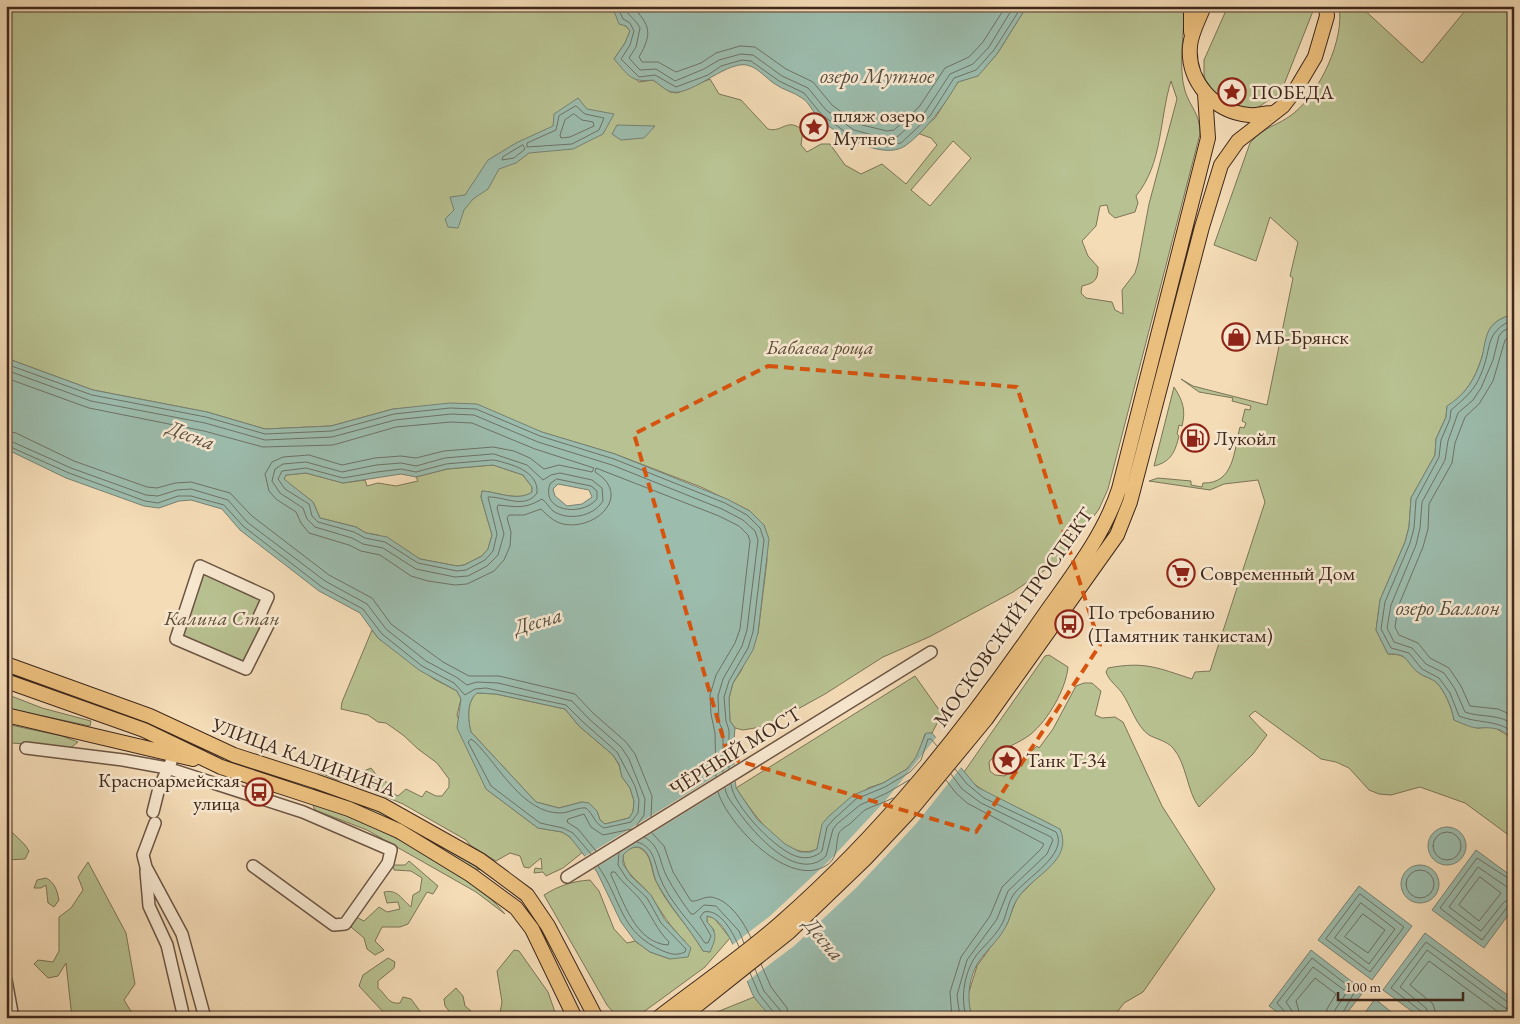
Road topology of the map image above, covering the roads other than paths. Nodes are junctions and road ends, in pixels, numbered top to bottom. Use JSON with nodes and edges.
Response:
{"nodes":[{"id":1,"x":1191,"y":6,"type":"edge"},
{"id":2,"x":1204,"y":6,"type":"edge"},
{"id":3,"x":1326,"y":6,"type":"edge"},
{"id":4,"x":1190,"y":45,"type":"junction"},
{"id":5,"x":1205,"y":94,"type":"junction"},
{"id":6,"x":1272,"y":112,"type":"junction"},
{"id":7,"x":176,"y":639,"type":"joint"},
{"id":8,"x":931,"y":652,"type":"dead end"},
{"id":9,"x":6,"y":664,"type":"edge"},
{"id":10,"x":6,"y":680,"type":"edge"},
{"id":11,"x":6,"y":715,"type":"edge"},
{"id":12,"x":981,"y":715,"type":"junction"},
{"id":13,"x":26,"y":748,"type":"dead end"},
{"id":14,"x":176,"y":756,"type":"junction"},
{"id":15,"x":206,"y":760,"type":"junction"},
{"id":16,"x":167,"y":768,"type":"junction"},
{"id":17,"x":253,"y":866,"type":"dead end"},
{"id":18,"x":146,"y":868,"type":"junction"},
{"id":19,"x":568,"y":876,"type":"dead end"},
{"id":20,"x":6,"y":980,"type":"edge"},
{"id":21,"x":13,"y":1018,"type":"edge"},
{"id":22,"x":184,"y":1018,"type":"edge"},
{"id":23,"x":205,"y":1018,"type":"edge"},
{"id":24,"x":575,"y":1018,"type":"edge"},
{"id":25,"x":596,"y":1018,"type":"edge"},
{"id":26,"x":658,"y":1018,"type":"edge"},
{"id":27,"x":681,"y":1018,"type":"edge"}],
"edges":[{"from":1,"to":4,"type":"main road"},
{"from":2,"to":4,"type":"main road"},
{"from":3,"to":6,"type":"main road","name":"МОСКОВСКИЙ ПРОСПЕКТ"},
{"from":4,"to":5,"type":"main road"},
{"from":5,"to":6,"type":"main road"},
{"from":5,"to":12,"type":"main road","name":"МОСКОВСКИЙ ПРОСПЕКТ"},
{"from":6,"to":12,"type":"main road","name":"МОСКОВСКИЙ ПРОСПЕКТ"},
{"from":7,"to":7,"type":"street"},
{"from":8,"to":19,"type":"street","name":"ЧЁРНЫЙ МОСТ"},
{"from":9,"to":25,"type":"main road","name":"УЛИЦА КАЛИНИНА"},
{"from":10,"to":15,"type":"main road","name":"УЛИЦА КАЛИНИНА"},
{"from":11,"to":14,"type":"main road"},
{"from":12,"to":26,"type":"main road","name":"МОСКОВСКИЙ ПРОСПЕКТ"},
{"from":12,"to":27,"type":"main road","name":"МОСКОВСКИЙ ПРОСПЕКТ"},
{"from":13,"to":16,"type":"street"},
{"from":14,"to":15,"type":"main road"},
{"from":14,"to":16,"type":"street"},
{"from":15,"to":24,"type":"main road","name":"УЛИЦА КАЛИНИНА"},
{"from":16,"to":17,"type":"street"},
{"from":16,"to":18,"type":"street"},
{"from":18,"to":22,"type":"street"},
{"from":18,"to":23,"type":"street"},
{"from":20,"to":21,"type":"street"}]}
